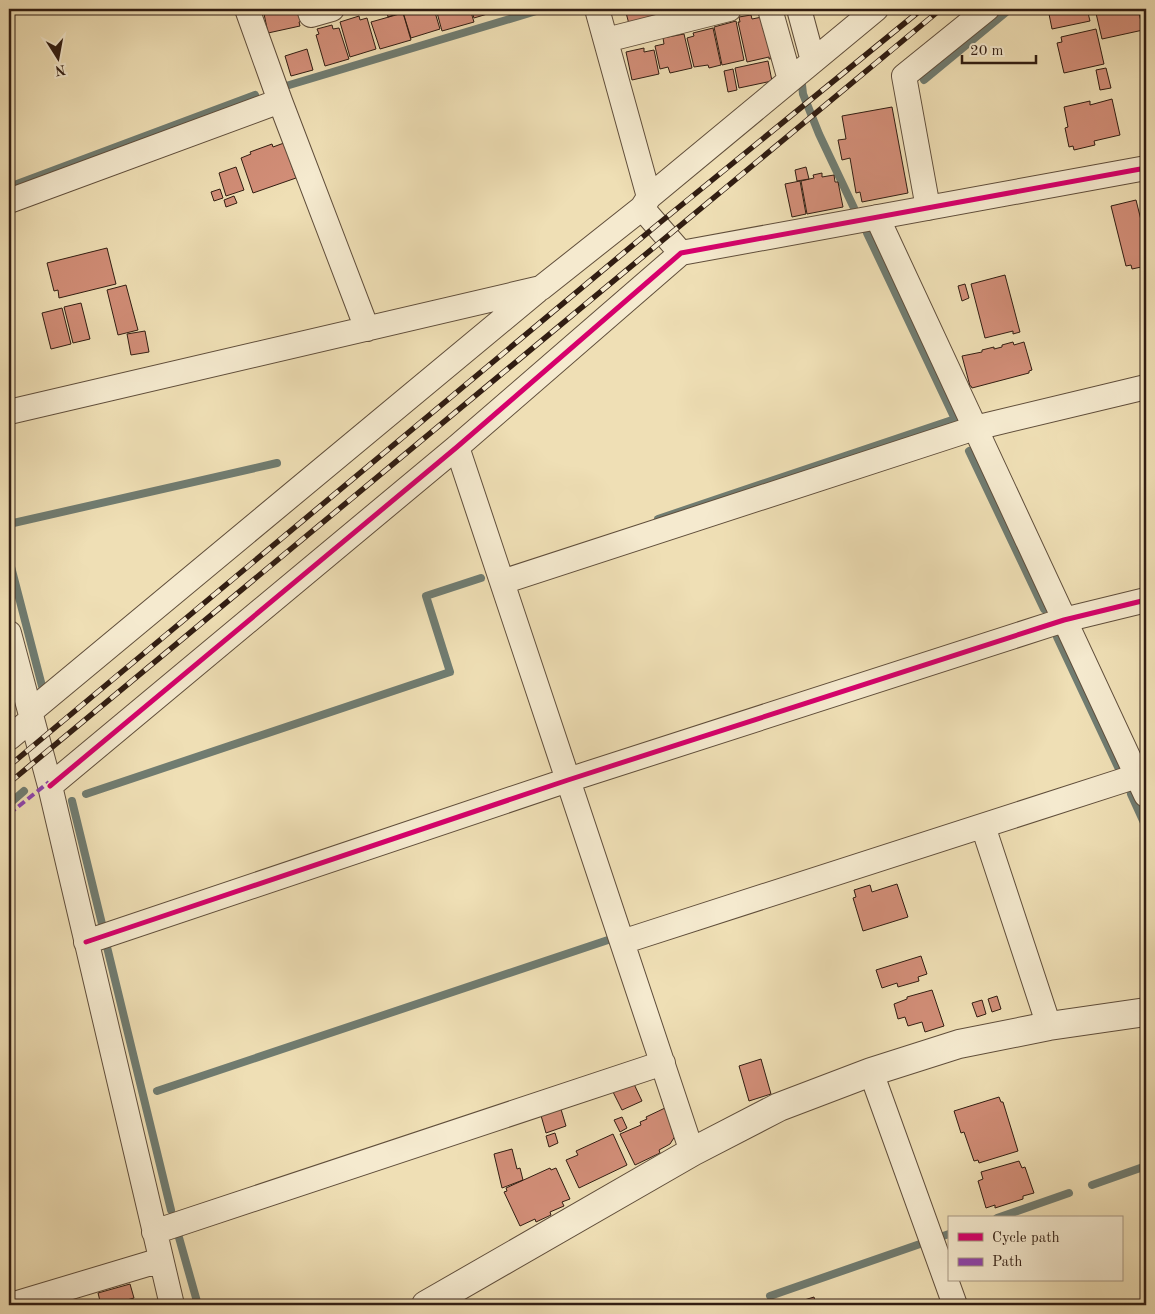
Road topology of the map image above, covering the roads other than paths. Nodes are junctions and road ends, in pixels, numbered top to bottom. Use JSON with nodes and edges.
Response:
{"nodes":[{"id":1,"x":248,"y":9,"type":"edge"},
{"id":2,"x":309,"y":9,"type":"edge"},
{"id":3,"x":332,"y":9,"type":"edge"},
{"id":4,"x":597,"y":9,"type":"edge"},
{"id":5,"x":729,"y":9,"type":"edge"},
{"id":6,"x":770,"y":9,"type":"edge"},
{"id":7,"x":800,"y":9,"type":"edge"},
{"id":8,"x":876,"y":9,"type":"edge"},
{"id":9,"x":987,"y":9,"type":"edge"},
{"id":10,"x":606,"y":40,"type":"junction"},
{"id":11,"x":814,"y":61,"type":"junction"},
{"id":12,"x":790,"y":80,"type":"junction"},
{"id":13,"x":280,"y":101,"type":"junction"},
{"id":14,"x":1146,"y":168,"type":"edge"},
{"id":15,"x":9,"y":201,"type":"edge"},
{"id":16,"x":645,"y":202,"type":"junction"},
{"id":17,"x":928,"y":208,"type":"junction"},
{"id":18,"x":877,"y":217,"type":"junction"},
{"id":19,"x":681,"y":253,"type":"junction"},
{"id":20,"x":541,"y":288,"type":"junction"},
{"id":21,"x":367,"y":329,"type":"junction"},
{"id":22,"x":1146,"y":387,"type":"edge"},
{"id":23,"x":9,"y":412,"type":"edge"},
{"id":24,"x":975,"y":428,"type":"junction"},
{"id":25,"x":457,"y":447,"type":"junction"},
{"id":26,"x":502,"y":582,"type":"junction"},
{"id":27,"x":1146,"y":600,"type":"edge"},
{"id":28,"x":1064,"y":620,"type":"junction"},
{"id":29,"x":9,"y":633,"type":"edge"},
{"id":30,"x":31,"y":715,"type":"junction"},
{"id":31,"x":9,"y":738,"type":"edge"},
{"id":32,"x":568,"y":780,"type":"junction"},
{"id":33,"x":1142,"y":785,"type":"edge"},
{"id":34,"x":50,"y":786,"type":"junction"},
{"id":35,"x":983,"y":826,"type":"junction"},
{"id":36,"x":86,"y":942,"type":"junction"},
{"id":37,"x":622,"y":942,"type":"junction"},
{"id":38,"x":1146,"y":1012,"type":"edge"},
{"id":39,"x":1050,"y":1026,"type":"junction"},
{"id":40,"x":663,"y":1063,"type":"junction"},
{"id":41,"x":871,"y":1072,"type":"junction"},
{"id":42,"x":692,"y":1152,"type":"junction"},
{"id":43,"x":154,"y":1232,"type":"junction"},
{"id":44,"x":161,"y":1260,"type":"junction"},
{"id":45,"x":11,"y":1305,"type":"edge"},
{"id":46,"x":172,"y":1305,"type":"edge"},
{"id":47,"x":426,"y":1305,"type":"edge"},
{"id":48,"x":955,"y":1305,"type":"edge"}],
"edges":[{"from":1,"to":13,"type":"street"},
{"from":2,"to":3,"type":"street"},
{"from":4,"to":10,"type":"street"},
{"from":5,"to":10,"type":"street"},
{"from":6,"to":12,"type":"street"},
{"from":7,"to":11,"type":"street"},
{"from":8,"to":11,"type":"street"},
{"from":9,"to":17,"type":"street"},
{"from":10,"to":16,"type":"street"},
{"from":11,"to":12,"type":"street"},
{"from":12,"to":16,"type":"street"},
{"from":13,"to":15,"type":"street"},
{"from":13,"to":21,"type":"street"},
{"from":14,"to":17,"type":"street"},
{"from":16,"to":19,"type":"street"},
{"from":16,"to":20,"type":"street"},
{"from":17,"to":18,"type":"street"},
{"from":18,"to":19,"type":"street"},
{"from":18,"to":24,"type":"street"},
{"from":19,"to":25,"type":"street"},
{"from":20,"to":21,"type":"street"},
{"from":20,"to":30,"type":"street"},
{"from":21,"to":23,"type":"street"},
{"from":22,"to":24,"type":"street"},
{"from":24,"to":26,"type":"street"},
{"from":24,"to":28,"type":"street"},
{"from":25,"to":26,"type":"street"},
{"from":25,"to":34,"type":"street"},
{"from":26,"to":32,"type":"street"},
{"from":27,"to":28,"type":"street"},
{"from":28,"to":32,"type":"street"},
{"from":28,"to":33,"type":"street"},
{"from":29,"to":30,"type":"street"},
{"from":30,"to":31,"type":"street"},
{"from":30,"to":34,"type":"street"},
{"from":32,"to":36,"type":"street"},
{"from":32,"to":37,"type":"street"},
{"from":33,"to":35,"type":"street"},
{"from":34,"to":36,"type":"street"},
{"from":35,"to":37,"type":"street"},
{"from":35,"to":39,"type":"street"},
{"from":36,"to":43,"type":"street"},
{"from":37,"to":40,"type":"street"},
{"from":38,"to":39,"type":"street"},
{"from":39,"to":41,"type":"street"},
{"from":40,"to":42,"type":"street"},
{"from":40,"to":43,"type":"street"},
{"from":41,"to":42,"type":"street"},
{"from":41,"to":48,"type":"street"},
{"from":42,"to":47,"type":"street"},
{"from":43,"to":44,"type":"street"},
{"from":44,"to":45,"type":"street"},
{"from":44,"to":46,"type":"street"}]}
